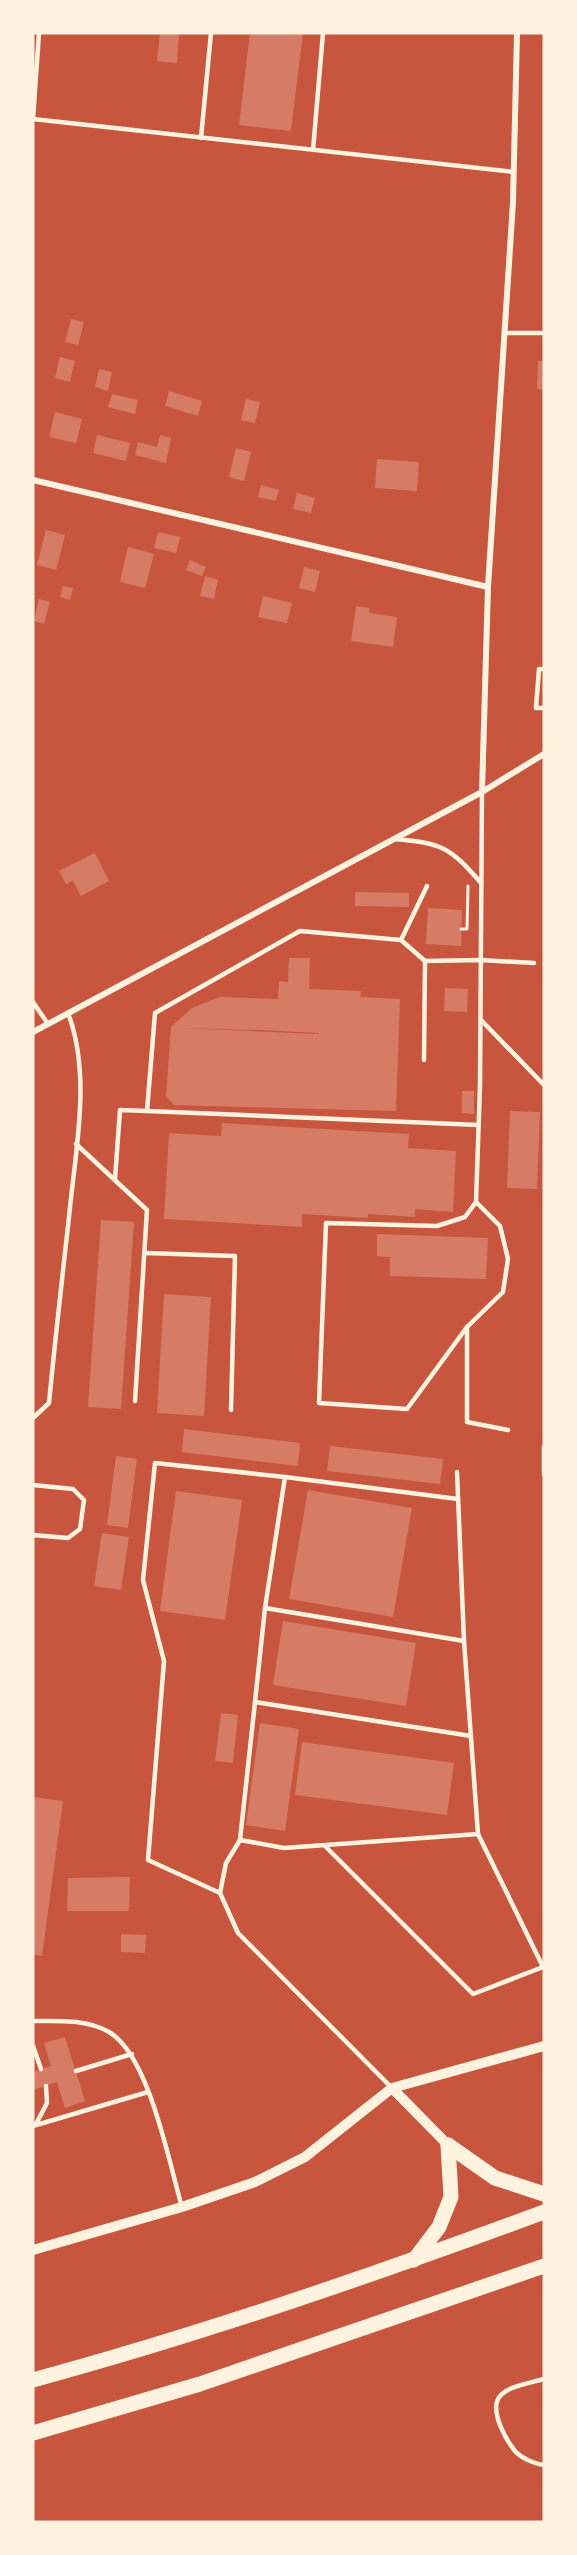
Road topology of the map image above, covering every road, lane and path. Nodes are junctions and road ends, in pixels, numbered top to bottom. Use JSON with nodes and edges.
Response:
{"nodes":[{"id":1,"x":39,"y":33,"type":"edge"},
{"id":2,"x":211,"y":33,"type":"edge"},
{"id":3,"x":323,"y":33,"type":"edge"},
{"id":4,"x":517,"y":33,"type":"edge"},
{"id":5,"x":201,"y":138,"type":"junction"},
{"id":6,"x":313,"y":150,"type":"junction"},
{"id":7,"x":513,"y":172,"type":"junction"},
{"id":8,"x":504,"y":333,"type":"junction"},
{"id":9,"x":544,"y":333,"type":"edge"},
{"id":10,"x":33,"y":480,"type":"edge"},
{"id":11,"x":488,"y":587,"type":"junction"},
{"id":12,"x":544,"y":669,"type":"edge"},
{"id":13,"x":544,"y":708,"type":"edge"},
{"id":14,"x":544,"y":754,"type":"edge"},
{"id":15,"x":482,"y":792,"type":"junction"},
{"id":16,"x":394,"y":839,"type":"junction"},
{"id":17,"x":468,"y":879,"type":"dead end"},
{"id":18,"x":482,"y":883,"type":"junction"},
{"id":19,"x":427,"y":886,"type":"dead end"},
{"id":20,"x":462,"y":928,"type":"dead end"},
{"id":21,"x":401,"y":940,"type":"junction"},
{"id":22,"x":481,"y":960,"type":"junction"},
{"id":23,"x":425,"y":961,"type":"junction"},
{"id":24,"x":534,"y":963,"type":"dead end"},
{"id":25,"x":33,"y":1002,"type":"edge"},
{"id":26,"x":68,"y":1013,"type":"junction"},
{"id":27,"x":481,"y":1020,"type":"junction"},
{"id":28,"x":48,"y":1024,"type":"junction"},
{"id":29,"x":33,"y":1032,"type":"edge"},
{"id":30,"x":424,"y":1060,"type":"dead end"},
{"id":31,"x":544,"y":1085,"type":"edge"},
{"id":32,"x":147,"y":1112,"type":"junction"},
{"id":33,"x":478,"y":1125,"type":"junction"},
{"id":34,"x":76,"y":1144,"type":"junction"},
{"id":35,"x":115,"y":1179,"type":"junction"},
{"id":36,"x":476,"y":1202,"type":"junction"},
{"id":37,"x":145,"y":1253,"type":"junction"},
{"id":38,"x":467,"y":1327,"type":"junction"},
{"id":39,"x":135,"y":1401,"type":"dead end"},
{"id":40,"x":231,"y":1410,"type":"dead end"},
{"id":41,"x":33,"y":1419,"type":"edge"},
{"id":42,"x":508,"y":1430,"type":"dead end"},
{"id":43,"x":544,"y":1447,"type":"edge"},
{"id":44,"x":457,"y":1472,"type":"dead end"},
{"id":45,"x":544,"y":1474,"type":"edge"},
{"id":46,"x":285,"y":1476,"type":"junction"},
{"id":47,"x":33,"y":1485,"type":"edge"},
{"id":48,"x":458,"y":1499,"type":"junction"},
{"id":49,"x":33,"y":1535,"type":"edge"},
{"id":50,"x":264,"y":1608,"type":"junction"},
{"id":51,"x":464,"y":1641,"type":"junction"},
{"id":52,"x":255,"y":1702,"type":"junction"},
{"id":53,"x":471,"y":1736,"type":"junction"},
{"id":54,"x":478,"y":1833,"type":"junction"},
{"id":55,"x":240,"y":1840,"type":"junction"},
{"id":56,"x":325,"y":1846,"type":"junction"},
{"id":57,"x":220,"y":1893,"type":"junction"},
{"id":58,"x":33,"y":2021,"type":"edge"},
{"id":59,"x":33,"y":2046,"type":"edge"},
{"id":60,"x":544,"y":2046,"type":"edge"},
{"id":61,"x":132,"y":2054,"type":"junction"},
{"id":62,"x":41,"y":2069,"type":"dead end"},
{"id":63,"x":76,"y":2071,"type":"dead end"},
{"id":64,"x":46,"y":2086,"type":"dead end"},
{"id":65,"x":392,"y":2088,"type":"junction"},
{"id":66,"x":148,"y":2092,"type":"junction"},
{"id":67,"x":34,"y":2126,"type":"edge"},
{"id":68,"x":448,"y":2145,"type":"junction"},
{"id":69,"x":544,"y":2194,"type":"edge"},
{"id":70,"x":182,"y":2207,"type":"junction"},
{"id":71,"x":544,"y":2212,"type":"edge"},
{"id":72,"x":33,"y":2250,"type":"edge"},
{"id":73,"x":414,"y":2260,"type":"junction"},
{"id":74,"x":544,"y":2266,"type":"edge"},
{"id":75,"x":544,"y":2379,"type":"edge"},
{"id":76,"x":33,"y":2380,"type":"edge"},
{"id":77,"x":33,"y":2433,"type":"edge"},
{"id":78,"x":544,"y":2465,"type":"edge"}],
"edges":[{"from":1,"to":5,"type":"lane"},
{"from":2,"to":5,"type":"lane"},
{"from":3,"to":6,"type":"lane"},
{"from":4,"to":7,"type":"street"},
{"from":5,"to":6,"type":"lane"},
{"from":6,"to":7,"type":"lane"},
{"from":7,"to":8,"type":"street"},
{"from":8,"to":9,"type":"lane"},
{"from":8,"to":11,"type":"street"},
{"from":10,"to":11,"type":"street"},
{"from":11,"to":15,"type":"street"},
{"from":12,"to":13,"type":"lane"},
{"from":14,"to":15,"type":"street"},
{"from":15,"to":16,"type":"street"},
{"from":15,"to":18,"type":"lane"},
{"from":16,"to":18,"type":"lane"},
{"from":16,"to":26,"type":"street"},
{"from":17,"to":20,"type":"path"},
{"from":18,"to":22,"type":"lane"},
{"from":19,"to":21,"type":"lane"},
{"from":21,"to":23,"type":"lane"},
{"from":21,"to":32,"type":"lane"},
{"from":22,"to":23,"type":"lane"},
{"from":22,"to":24,"type":"lane"},
{"from":22,"to":27,"type":"lane"},
{"from":23,"to":30,"type":"lane"},
{"from":25,"to":28,"type":"lane"},
{"from":26,"to":28,"type":"street"},
{"from":26,"to":34,"type":"lane"},
{"from":27,"to":31,"type":"lane"},
{"from":27,"to":33,"type":"lane"},
{"from":28,"to":29,"type":"street"},
{"from":32,"to":33,"type":"lane"},
{"from":32,"to":35,"type":"lane"},
{"from":33,"to":36,"type":"lane"},
{"from":34,"to":35,"type":"lane"},
{"from":34,"to":41,"type":"lane"},
{"from":35,"to":37,"type":"lane"},
{"from":36,"to":38,"type":"lane"},
{"from":36,"to":38,"type":"lane"},
{"from":37,"to":39,"type":"lane"},
{"from":37,"to":40,"type":"lane"},
{"from":38,"to":42,"type":"lane"},
{"from":43,"to":45,"type":"lane"},
{"from":44,"to":48,"type":"lane"},
{"from":46,"to":48,"type":"lane"},
{"from":46,"to":50,"type":"lane"},
{"from":46,"to":57,"type":"lane"},
{"from":47,"to":49,"type":"lane"},
{"from":48,"to":51,"type":"lane"},
{"from":50,"to":51,"type":"lane"},
{"from":50,"to":52,"type":"lane"},
{"from":51,"to":53,"type":"lane"},
{"from":52,"to":53,"type":"lane"},
{"from":52,"to":55,"type":"lane"},
{"from":53,"to":54,"type":"lane"},
{"from":54,"to":56,"type":"lane"},
{"from":54,"to":56,"type":"lane"},
{"from":55,"to":56,"type":"lane"},
{"from":55,"to":57,"type":"lane"},
{"from":57,"to":65,"type":"lane"},
{"from":58,"to":61,"type":"lane"},
{"from":59,"to":62,"type":"lane"},
{"from":60,"to":65,"type":"street"},
{"from":61,"to":63,"type":"lane"},
{"from":61,"to":66,"type":"lane"},
{"from":64,"to":67,"type":"lane"},
{"from":65,"to":68,"type":"street"},
{"from":65,"to":70,"type":"street"},
{"from":66,"to":67,"type":"lane"},
{"from":66,"to":70,"type":"lane"},
{"from":68,"to":69,"type":"highway"},
{"from":68,"to":73,"type":"highway"},
{"from":70,"to":72,"type":"street"},
{"from":71,"to":73,"type":"highway"},
{"from":73,"to":76,"type":"highway"},
{"from":74,"to":77,"type":"highway"},
{"from":75,"to":78,"type":"lane"}]}
